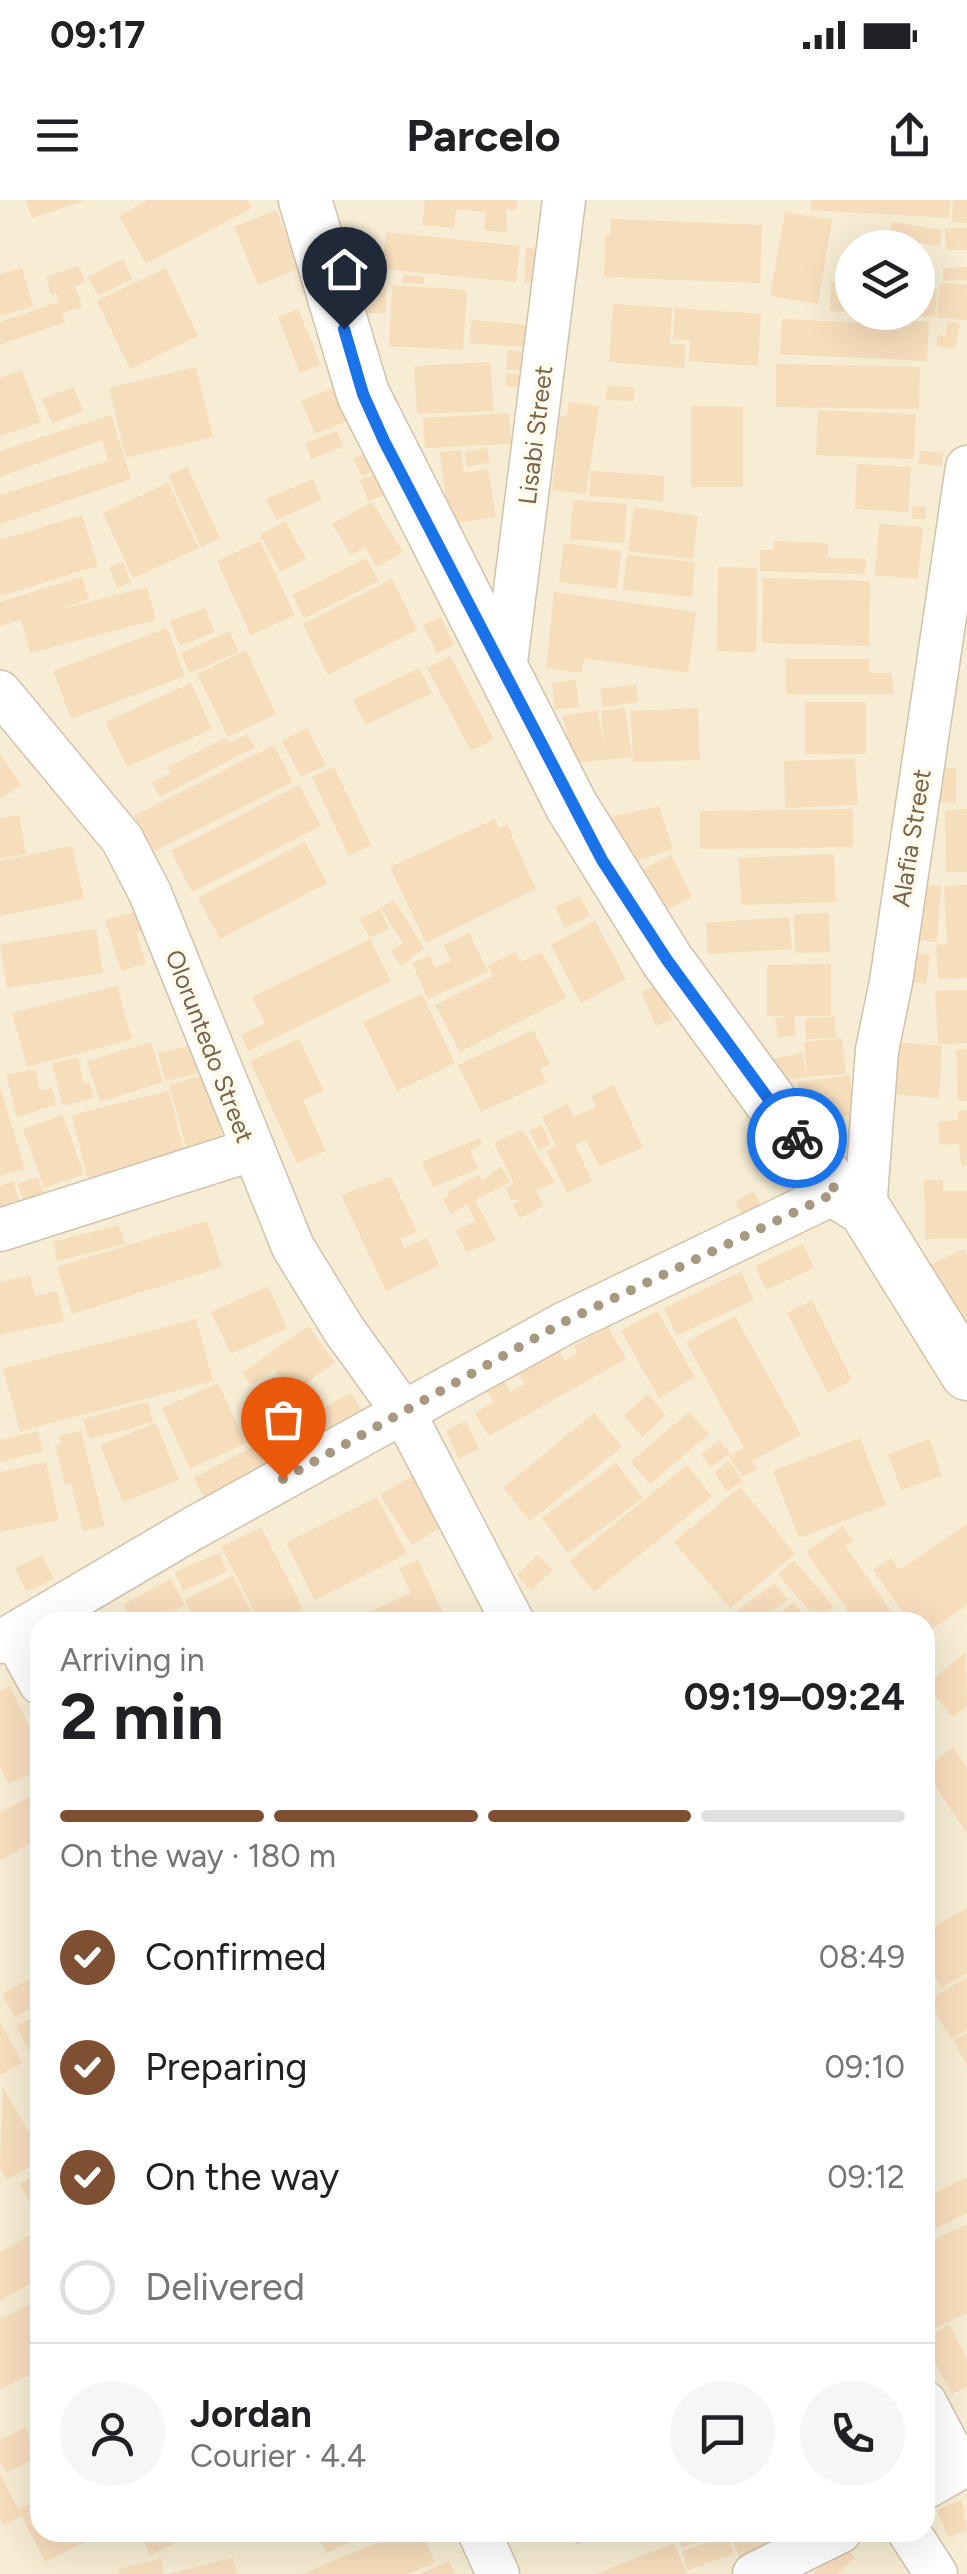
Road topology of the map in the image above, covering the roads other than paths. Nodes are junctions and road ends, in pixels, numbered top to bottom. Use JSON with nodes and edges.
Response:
{"nodes":[{"id":1,"x":305,"y":200,"type":"edge"},
{"id":2,"x":564,"y":200,"type":"edge"},
{"id":3,"x":967,"y":467,"type":"edge"},
{"id":4,"x":963,"y":519,"type":"edge"},
{"id":5,"x":505,"y":670,"type":"junction"},
{"id":6,"x":0,"y":692,"type":"edge"},
{"id":7,"x":251,"y":1150,"type":"junction"},
{"id":8,"x":851,"y":1201,"type":"junction"},
{"id":9,"x":0,"y":1230,"type":"edge"},
{"id":10,"x":967,"y":1374,"type":"edge"},
{"id":11,"x":404,"y":1413,"type":"junction"},
{"id":12,"x":52,"y":1612,"type":"edge"},
{"id":13,"x":508,"y":1612,"type":"edge"},
{"id":14,"x":30,"y":1625,"type":"edge"},
{"id":15,"x":7,"y":1639,"type":"edge"},
{"id":16,"x":30,"y":1670,"type":"edge"},
{"id":17,"x":935,"y":2430,"type":"edge"},
{"id":18,"x":951,"y":2474,"type":"edge"},
{"id":19,"x":484,"y":2542,"type":"edge"},
{"id":20,"x":820,"y":2542,"type":"edge"},
{"id":21,"x":915,"y":2542,"type":"edge"},
{"id":22,"x":498,"y":2574,"type":"edge"},
{"id":23,"x":754,"y":2574,"type":"edge"},
{"id":24,"x":936,"y":2574,"type":"edge"}],
"edges":[{"from":1,"to":5,"type":"street"},
{"from":2,"to":5,"type":"street","name":"Lisabi Street"},
{"from":3,"to":4,"type":"street","name":"Alafia Street"},
{"from":4,"to":8,"type":"street","name":"Alafia Street"},
{"from":5,"to":8,"type":"street"},
{"from":6,"to":7,"type":"street","name":"Oloruntedo Street"},
{"from":7,"to":9,"type":"street"},
{"from":7,"to":11,"type":"street","name":"Oloruntedo Street"},
{"from":8,"to":10,"type":"street"},
{"from":8,"to":11,"type":"street"},
{"from":11,"to":12,"type":"street"},
{"from":11,"to":13,"type":"street","name":"Oloruntedo Street"},
{"from":14,"to":15,"type":"street"},
{"from":15,"to":16,"type":"street"},
{"from":17,"to":18,"type":"street"},
{"from":19,"to":22,"type":"street"},
{"from":20,"to":23,"type":"street"},
{"from":21,"to":24,"type":"street"}]}
